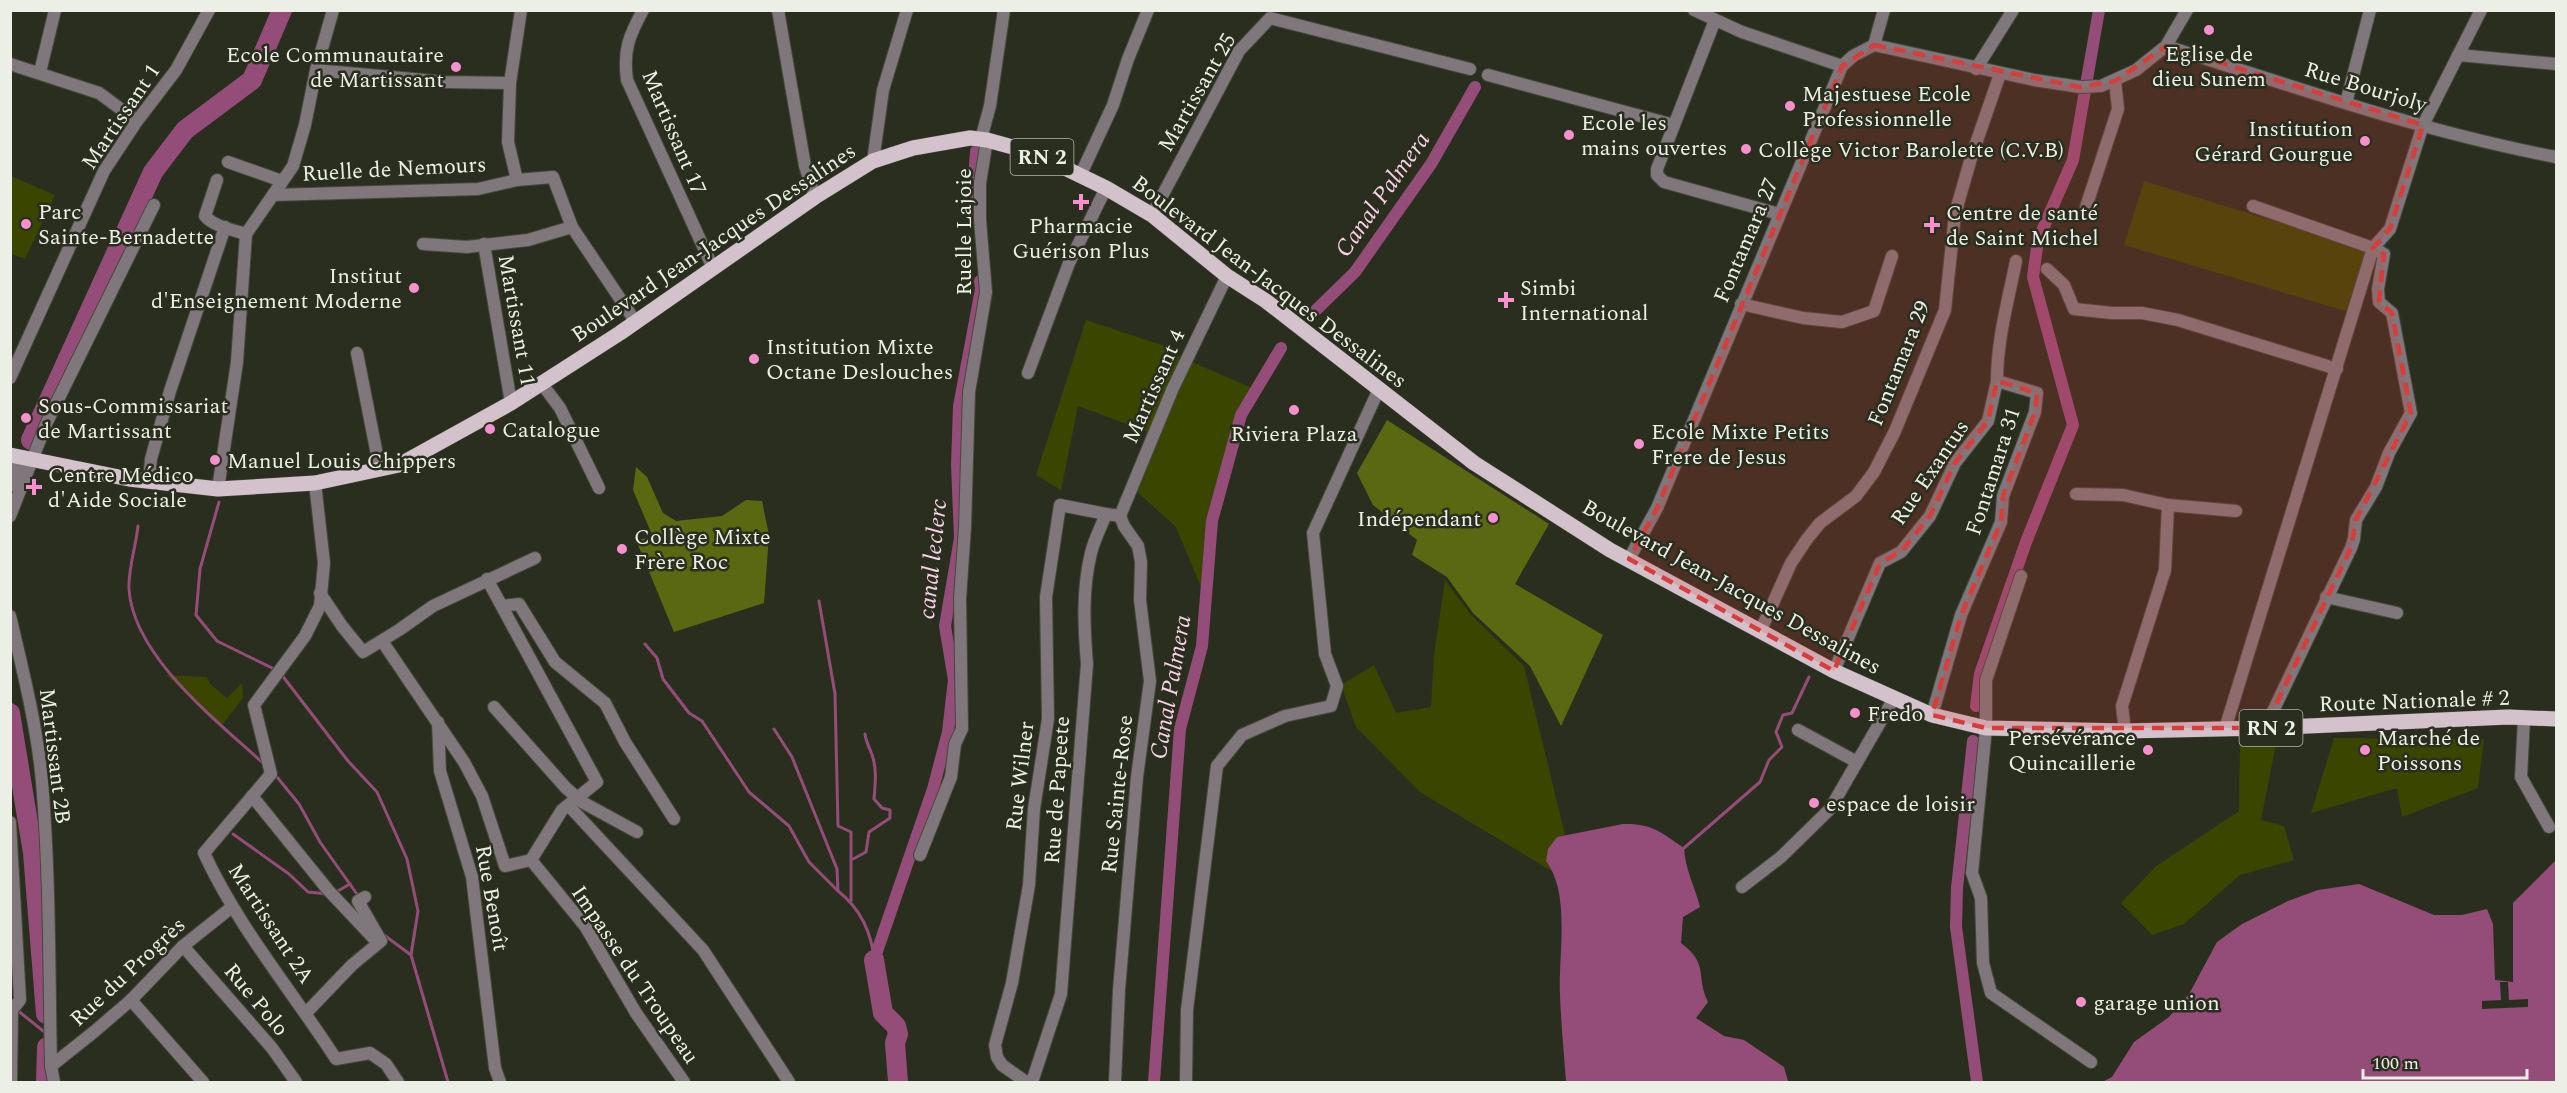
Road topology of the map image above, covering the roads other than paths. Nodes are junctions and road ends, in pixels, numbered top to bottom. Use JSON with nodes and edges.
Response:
{"nodes":[{"id":1,"x":55,"y":10,"type":"edge"},
{"id":2,"x":209,"y":10,"type":"edge"},
{"id":3,"x":333,"y":10,"type":"edge"},
{"id":4,"x":521,"y":10,"type":"edge"},
{"id":5,"x":643,"y":10,"type":"edge"},
{"id":6,"x":778,"y":10,"type":"edge"},
{"id":7,"x":907,"y":10,"type":"edge"},
{"id":8,"x":1005,"y":10,"type":"edge"},
{"id":9,"x":1148,"y":10,"type":"edge"},
{"id":10,"x":1694,"y":10,"type":"edge"},
{"id":11,"x":1884,"y":10,"type":"edge"},
{"id":12,"x":2013,"y":10,"type":"edge"},
{"id":13,"x":2187,"y":10,"type":"edge"},
{"id":14,"x":2370,"y":10,"type":"edge"},
{"id":15,"x":2481,"y":10,"type":"edge"},
{"id":16,"x":1715,"y":20,"type":"junction"},
{"id":17,"x":1874,"y":45,"type":"junction"},
{"id":18,"x":2166,"y":46,"type":"junction"},
{"id":19,"x":2458,"y":55,"type":"junction"},
{"id":20,"x":10,"y":64,"type":"edge"},
{"id":21,"x":2556,"y":64,"type":"edge"},
{"id":22,"x":1842,"y":66,"type":"junction"},
{"id":23,"x":1470,"y":69,"type":"dead end"},
{"id":24,"x":1976,"y":69,"type":"junction"},
{"id":25,"x":316,"y":70,"type":"junction"},
{"id":26,"x":39,"y":72,"type":"junction"},
{"id":27,"x":2000,"y":74,"type":"junction"},
{"id":28,"x":1488,"y":75,"type":"dead end"},
{"id":29,"x":2115,"y":81,"type":"junction"},
{"id":30,"x":510,"y":83,"type":"junction"},
{"id":31,"x":2346,"y":103,"type":"junction"},
{"id":32,"x":137,"y":121,"type":"junction"},
{"id":33,"x":1674,"y":125,"type":"junction"},
{"id":34,"x":2423,"y":125,"type":"junction"},
{"id":35,"x":984,"y":140,"type":"junction"},
{"id":36,"x":2556,"y":157,"type":"edge"},
{"id":37,"x":873,"y":161,"type":"junction"},
{"id":38,"x":228,"y":162,"type":"dead end"},
{"id":39,"x":1081,"y":174,"type":"junction"},
{"id":40,"x":217,"y":180,"type":"dead end"},
{"id":41,"x":517,"y":180,"type":"junction"},
{"id":42,"x":282,"y":181,"type":"junction"},
{"id":43,"x":1106,"y":188,"type":"junction"},
{"id":44,"x":273,"y":195,"type":"junction"},
{"id":45,"x":815,"y":197,"type":"junction"},
{"id":46,"x":154,"y":205,"type":"dead end"},
{"id":47,"x":2253,"y":206,"type":"dead end"},
{"id":48,"x":2086,"y":207,"type":"dead end"},
{"id":49,"x":1779,"y":214,"type":"junction"},
{"id":50,"x":1152,"y":215,"type":"junction"},
{"id":51,"x":225,"y":227,"type":"junction"},
{"id":52,"x":572,"y":227,"type":"junction"},
{"id":53,"x":246,"y":234,"type":"junction"},
{"id":54,"x":484,"y":243,"type":"junction"},
{"id":55,"x":423,"y":244,"type":"dead end"},
{"id":56,"x":2373,"y":248,"type":"junction"},
{"id":57,"x":1892,"y":256,"type":"dead end"},
{"id":58,"x":2016,"y":261,"type":"dead end"},
{"id":59,"x":713,"y":268,"type":"junction"},
{"id":60,"x":2047,"y":269,"type":"dead end"},
{"id":61,"x":1227,"y":276,"type":"junction"},
{"id":62,"x":1741,"y":304,"type":"junction"},
{"id":63,"x":635,"y":321,"type":"junction"},
{"id":64,"x":357,"y":353,"type":"dead end"},
{"id":65,"x":2337,"y":369,"type":"junction"},
{"id":66,"x":1028,"y":373,"type":"dead end"},
{"id":67,"x":10,"y":378,"type":"edge"},
{"id":68,"x":1997,"y":381,"type":"junction"},
{"id":69,"x":542,"y":384,"type":"junction"},
{"id":70,"x":1379,"y":388,"type":"junction"},
{"id":71,"x":511,"y":403,"type":"junction"},
{"id":72,"x":21,"y":457,"type":"edge"},
{"id":73,"x":380,"y":470,"type":"junction"},
{"id":74,"x":149,"y":481,"type":"junction"},
{"id":75,"x":315,"y":483,"type":"junction"},
{"id":76,"x":10,"y":486,"type":"edge"},
{"id":77,"x":599,"y":488,"type":"dead end"},
{"id":78,"x":218,"y":489,"type":"junction"},
{"id":79,"x":2076,"y":494,"type":"dead end"},
{"id":80,"x":2168,"y":505,"type":"junction"},
{"id":81,"x":2236,"y":511,"type":"dead end"},
{"id":82,"x":1106,"y":514,"type":"junction"},
{"id":83,"x":10,"y":516,"type":"edge"},
{"id":84,"x":1120,"y":516,"type":"junction"},
{"id":85,"x":535,"y":558,"type":"dead end"},
{"id":86,"x":1629,"y":559,"type":"junction"},
{"id":87,"x":2020,"y":576,"type":"dead end"},
{"id":88,"x":487,"y":579,"type":"junction"},
{"id":89,"x":320,"y":593,"type":"junction"},
{"id":90,"x":2326,"y":597,"type":"junction"},
{"id":91,"x":502,"y":606,"type":"junction"},
{"id":92,"x":2397,"y":613,"type":"dead end"},
{"id":93,"x":10,"y":616,"type":"edge"},
{"id":94,"x":1760,"y":632,"type":"junction"},
{"id":95,"x":382,"y":641,"type":"junction"},
{"id":96,"x":1834,"y":671,"type":"junction"},
{"id":97,"x":1893,"y":700,"type":"junction"},
{"id":98,"x":495,"y":707,"type":"dead end"},
{"id":99,"x":1932,"y":715,"type":"junction"},
{"id":100,"x":2524,"y":718,"type":"junction"},
{"id":101,"x":2556,"y":719,"type":"edge"},
{"id":102,"x":438,"y":722,"type":"junction"},
{"id":103,"x":1986,"y":728,"type":"junction"},
{"id":104,"x":2265,"y":728,"type":"junction"},
{"id":105,"x":2225,"y":729,"type":"junction"},
{"id":106,"x":1798,"y":730,"type":"dead end"},
{"id":107,"x":2125,"y":731,"type":"junction"},
{"id":108,"x":1857,"y":762,"type":"junction"},
{"id":109,"x":252,"y":796,"type":"junction"},
{"id":110,"x":573,"y":801,"type":"junction"},
{"id":111,"x":674,"y":819,"type":"dead end"},
{"id":112,"x":10,"y":822,"type":"edge"},
{"id":113,"x":2549,"y":827,"type":"dead end"},
{"id":114,"x":637,"y":832,"type":"dead end"},
{"id":115,"x":920,"y":855,"type":"dead end"},
{"id":116,"x":531,"y":860,"type":"junction"},
{"id":117,"x":1742,"y":887,"type":"dead end"},
{"id":118,"x":362,"y":899,"type":"dead end"},
{"id":119,"x":232,"y":907,"type":"junction"},
{"id":120,"x":378,"y":943,"type":"junction"},
{"id":121,"x":183,"y":946,"type":"junction"},
{"id":122,"x":130,"y":1000,"type":"junction"},
{"id":123,"x":306,"y":1013,"type":"junction"},
{"id":124,"x":2091,"y":1062,"type":"dead end"},
{"id":125,"x":51,"y":1066,"type":"junction"},
{"id":126,"x":11,"y":1083,"type":"edge"},
{"id":127,"x":54,"y":1083,"type":"edge"},
{"id":128,"x":203,"y":1083,"type":"edge"},
{"id":129,"x":296,"y":1083,"type":"edge"},
{"id":130,"x":398,"y":1083,"type":"edge"},
{"id":131,"x":500,"y":1083,"type":"edge"},
{"id":132,"x":684,"y":1083,"type":"edge"},
{"id":133,"x":789,"y":1083,"type":"edge"},
{"id":134,"x":1026,"y":1083,"type":"edge"},
{"id":135,"x":1032,"y":1083,"type":"edge"},
{"id":136,"x":1114,"y":1083,"type":"edge"},
{"id":137,"x":1186,"y":1083,"type":"edge"}],
"edges":[{"from":1,"to":26,"type":"street"},
{"from":2,"to":32,"type":"street","name":"Martissant 1"},
{"from":3,"to":25,"type":"street"},
{"from":4,"to":30,"type":"street"},
{"from":5,"to":59,"type":"street","name":"Martissant 17"},
{"from":6,"to":45,"type":"street"},
{"from":7,"to":37,"type":"street"},
{"from":8,"to":35,"type":"street","name":"Ruelle Lajoie"},
{"from":9,"to":39,"type":"street"},
{"from":10,"to":16,"type":"street"},
{"from":11,"to":17,"type":"street"},
{"from":12,"to":24,"type":"street"},
{"from":13,"to":18,"type":"street"},
{"from":14,"to":31,"type":"street"},
{"from":15,"to":19,"type":"street"},
{"from":16,"to":22,"type":"street"},
{"from":16,"to":33,"type":"street"},
{"from":17,"to":22,"type":"street"},
{"from":17,"to":24,"type":"street"},
{"from":18,"to":29,"type":"street"},
{"from":18,"to":31,"type":"street","name":"Rue Bourjoly"},
{"from":19,"to":21,"type":"street"},
{"from":19,"to":34,"type":"street"},
{"from":20,"to":26,"type":"street"},
{"from":22,"to":49,"type":"street","name":"Fontamara 27"},
{"from":23,"to":50,"type":"street","name":"Martissant 25"},
{"from":24,"to":27,"type":"street"},
{"from":25,"to":30,"type":"street"},
{"from":25,"to":42,"type":"street"},
{"from":26,"to":32,"type":"street"},
{"from":27,"to":29,"type":"street"},
{"from":27,"to":94,"type":"street","name":"Fontamara 29"},
{"from":28,"to":33,"type":"street"},
{"from":29,"to":48,"type":"street"},
{"from":30,"to":41,"type":"street"},
{"from":31,"to":34,"type":"street","name":"Rue Bourjoly"},
{"from":32,"to":67,"type":"street","name":"Martissant 1"},
{"from":33,"to":49,"type":"street"},
{"from":34,"to":36,"type":"street","name":"Rue Bourjoly"},
{"from":34,"to":56,"type":"street"},
{"from":35,"to":37,"type":"main road","name":"Boulevard Jean-Jacques Dessalines","number":"RN 2"},
{"from":35,"to":39,"type":"main road","name":"Boulevard Jean-Jacques Dessalines","number":"RN 2"},
{"from":35,"to":115,"type":"street","name":"Ruelle Lajoie"},
{"from":37,"to":45,"type":"main road","name":"Boulevard Jean-Jacques Dessalines","number":"RN 2"},
{"from":38,"to":42,"type":"street"},
{"from":39,"to":43,"type":"main road","name":"Boulevard Jean-Jacques Dessalines","number":"RN 2"},
{"from":40,"to":51,"type":"street"},
{"from":41,"to":44,"type":"street","name":"Ruelle de Nemours"},
{"from":41,"to":52,"type":"street","name":"Ruelle de Nemours"},
{"from":42,"to":44,"type":"street"},
{"from":43,"to":50,"type":"main road","name":"Boulevard Jean-Jacques Dessalines","number":"RN 2"},
{"from":43,"to":66,"type":"street"},
{"from":44,"to":53,"type":"street"},
{"from":45,"to":59,"type":"main road","name":"Boulevard Jean-Jacques Dessalines","number":"RN 2"},
{"from":46,"to":72,"type":"street"},
{"from":47,"to":56,"type":"street"},
{"from":49,"to":62,"type":"street","name":"Fontamara 27"},
{"from":50,"to":61,"type":"main road","name":"Boulevard Jean-Jacques Dessalines","number":"RN 2"},
{"from":51,"to":53,"type":"street"},
{"from":51,"to":74,"type":"street"},
{"from":52,"to":54,"type":"street"},
{"from":52,"to":63,"type":"street"},
{"from":53,"to":78,"type":"street"},
{"from":54,"to":55,"type":"street"},
{"from":54,"to":71,"type":"street","name":"Martissant 11"},
{"from":56,"to":65,"type":"street"},
{"from":56,"to":90,"type":"street"},
{"from":57,"to":62,"type":"street"},
{"from":58,"to":68,"type":"street","name":"Fontamara 31"},
{"from":59,"to":63,"type":"main road","name":"Boulevard Jean-Jacques Dessalines","number":"RN 2"},
{"from":60,"to":65,"type":"street"},
{"from":61,"to":70,"type":"main road","name":"Boulevard Jean-Jacques Dessalines","number":"RN 2"},
{"from":61,"to":84,"type":"street","name":"Martissant 4"},
{"from":62,"to":86,"type":"street","name":"Fontamara 27"},
{"from":63,"to":69,"type":"main road","name":"Boulevard Jean-Jacques Dessalines","number":"RN 2"},
{"from":64,"to":73,"type":"street"},
{"from":65,"to":105,"type":"street"},
{"from":68,"to":96,"type":"street","name":"Rue Exantus"},
{"from":68,"to":99,"type":"street","name":"Fontamara 31"},
{"from":69,"to":71,"type":"main road","name":"Boulevard Jean-Jacques Dessalines","number":"RN 2"},
{"from":69,"to":77,"type":"street"},
{"from":70,"to":86,"type":"main road","name":"Boulevard Jean-Jacques Dessalines","number":"RN 2"},
{"from":70,"to":137,"type":"street"},
{"from":71,"to":73,"type":"main road","name":"Boulevard Jean-Jacques Dessalines","number":"RN 2"},
{"from":72,"to":74,"type":"main road","name":"Boulevard Jean-Jacques Dessalines","number":"RN 2"},
{"from":72,"to":76,"type":"street"},
{"from":72,"to":83,"type":"street"},
{"from":73,"to":75,"type":"main road","name":"Boulevard Jean-Jacques Dessalines","number":"RN 2"},
{"from":74,"to":78,"type":"main road","name":"Boulevard Jean-Jacques Dessalines","number":"RN 2"},
{"from":75,"to":78,"type":"main road","name":"Boulevard Jean-Jacques Dessalines","number":"RN 2"},
{"from":75,"to":89,"type":"street","name":"Martissant 2A"},
{"from":79,"to":80,"type":"street"},
{"from":80,"to":81,"type":"street"},
{"from":80,"to":107,"type":"street"},
{"from":82,"to":84,"type":"street"},
{"from":82,"to":134,"type":"street","name":"Rue Wilner"},
{"from":82,"to":135,"type":"street","name":"Rue de Papeete"},
{"from":84,"to":136,"type":"street","name":"Rue Sainte-Rose"},
{"from":85,"to":88,"type":"street"},
{"from":86,"to":94,"type":"main road","name":"Boulevard Jean-Jacques Dessalines","number":"RN 2"},
{"from":87,"to":103,"type":"street"},
{"from":88,"to":91,"type":"street"},
{"from":88,"to":95,"type":"street"},
{"from":89,"to":95,"type":"street"},
{"from":89,"to":109,"type":"street","name":"Martissant 2A"},
{"from":90,"to":92,"type":"street"},
{"from":90,"to":104,"type":"street"},
{"from":91,"to":110,"type":"street"},
{"from":91,"to":111,"type":"street"},
{"from":93,"to":125,"type":"street","name":"Martissant 2B"},
{"from":94,"to":96,"type":"main road","name":"Boulevard Jean-Jacques Dessalines","number":"RN 2"},
{"from":95,"to":102,"type":"street"},
{"from":96,"to":97,"type":"main road","name":"Boulevard Jean-Jacques Dessalines","number":"RN 2"},
{"from":97,"to":99,"type":"main road","name":"Boulevard Jean-Jacques Dessalines","number":"RN 2"},
{"from":97,"to":108,"type":"street"},
{"from":98,"to":110,"type":"street"},
{"from":99,"to":103,"type":"main road","name":"Boulevard Jean-Jacques Dessalines","number":"RN 2"},
{"from":100,"to":101,"type":"main road","name":"Route Nationale # 2","number":"RN 2"},
{"from":100,"to":104,"type":"main road","name":"Route Nationale # 2","number":"RN 2"},
{"from":100,"to":113,"type":"street"},
{"from":102,"to":116,"type":"street"},
{"from":102,"to":131,"type":"street","name":"Rue Benoît"},
{"from":103,"to":107,"type":"main road","name":"Route Nationale # 2","number":"RN 2"},
{"from":103,"to":124,"type":"street"},
{"from":104,"to":105,"type":"main road","name":"Route Nationale # 2","number":"RN 2"},
{"from":105,"to":107,"type":"main road","name":"Route Nationale # 2","number":"RN 2"},
{"from":106,"to":108,"type":"street"},
{"from":108,"to":117,"type":"street"},
{"from":109,"to":119,"type":"street","name":"Martissant 2A"},
{"from":109,"to":120,"type":"street"},
{"from":110,"to":114,"type":"street"},
{"from":110,"to":116,"type":"street"},
{"from":110,"to":133,"type":"street"},
{"from":112,"to":126,"type":"street"},
{"from":116,"to":132,"type":"street","name":"Impasse du Troupeau"},
{"from":118,"to":120,"type":"street"},
{"from":119,"to":121,"type":"street","name":"Rue du Progrès"},
{"from":119,"to":123,"type":"street","name":"Martissant 2A"},
{"from":120,"to":123,"type":"street"},
{"from":121,"to":122,"type":"street","name":"Rue du Progrès"},
{"from":121,"to":129,"type":"street","name":"Rue Polo"},
{"from":122,"to":125,"type":"street","name":"Rue du Progrès"},
{"from":122,"to":128,"type":"street"},
{"from":123,"to":130,"type":"street","name":"Martissant 2A"},
{"from":125,"to":127,"type":"street","name":"Martissant 2B"}]}
